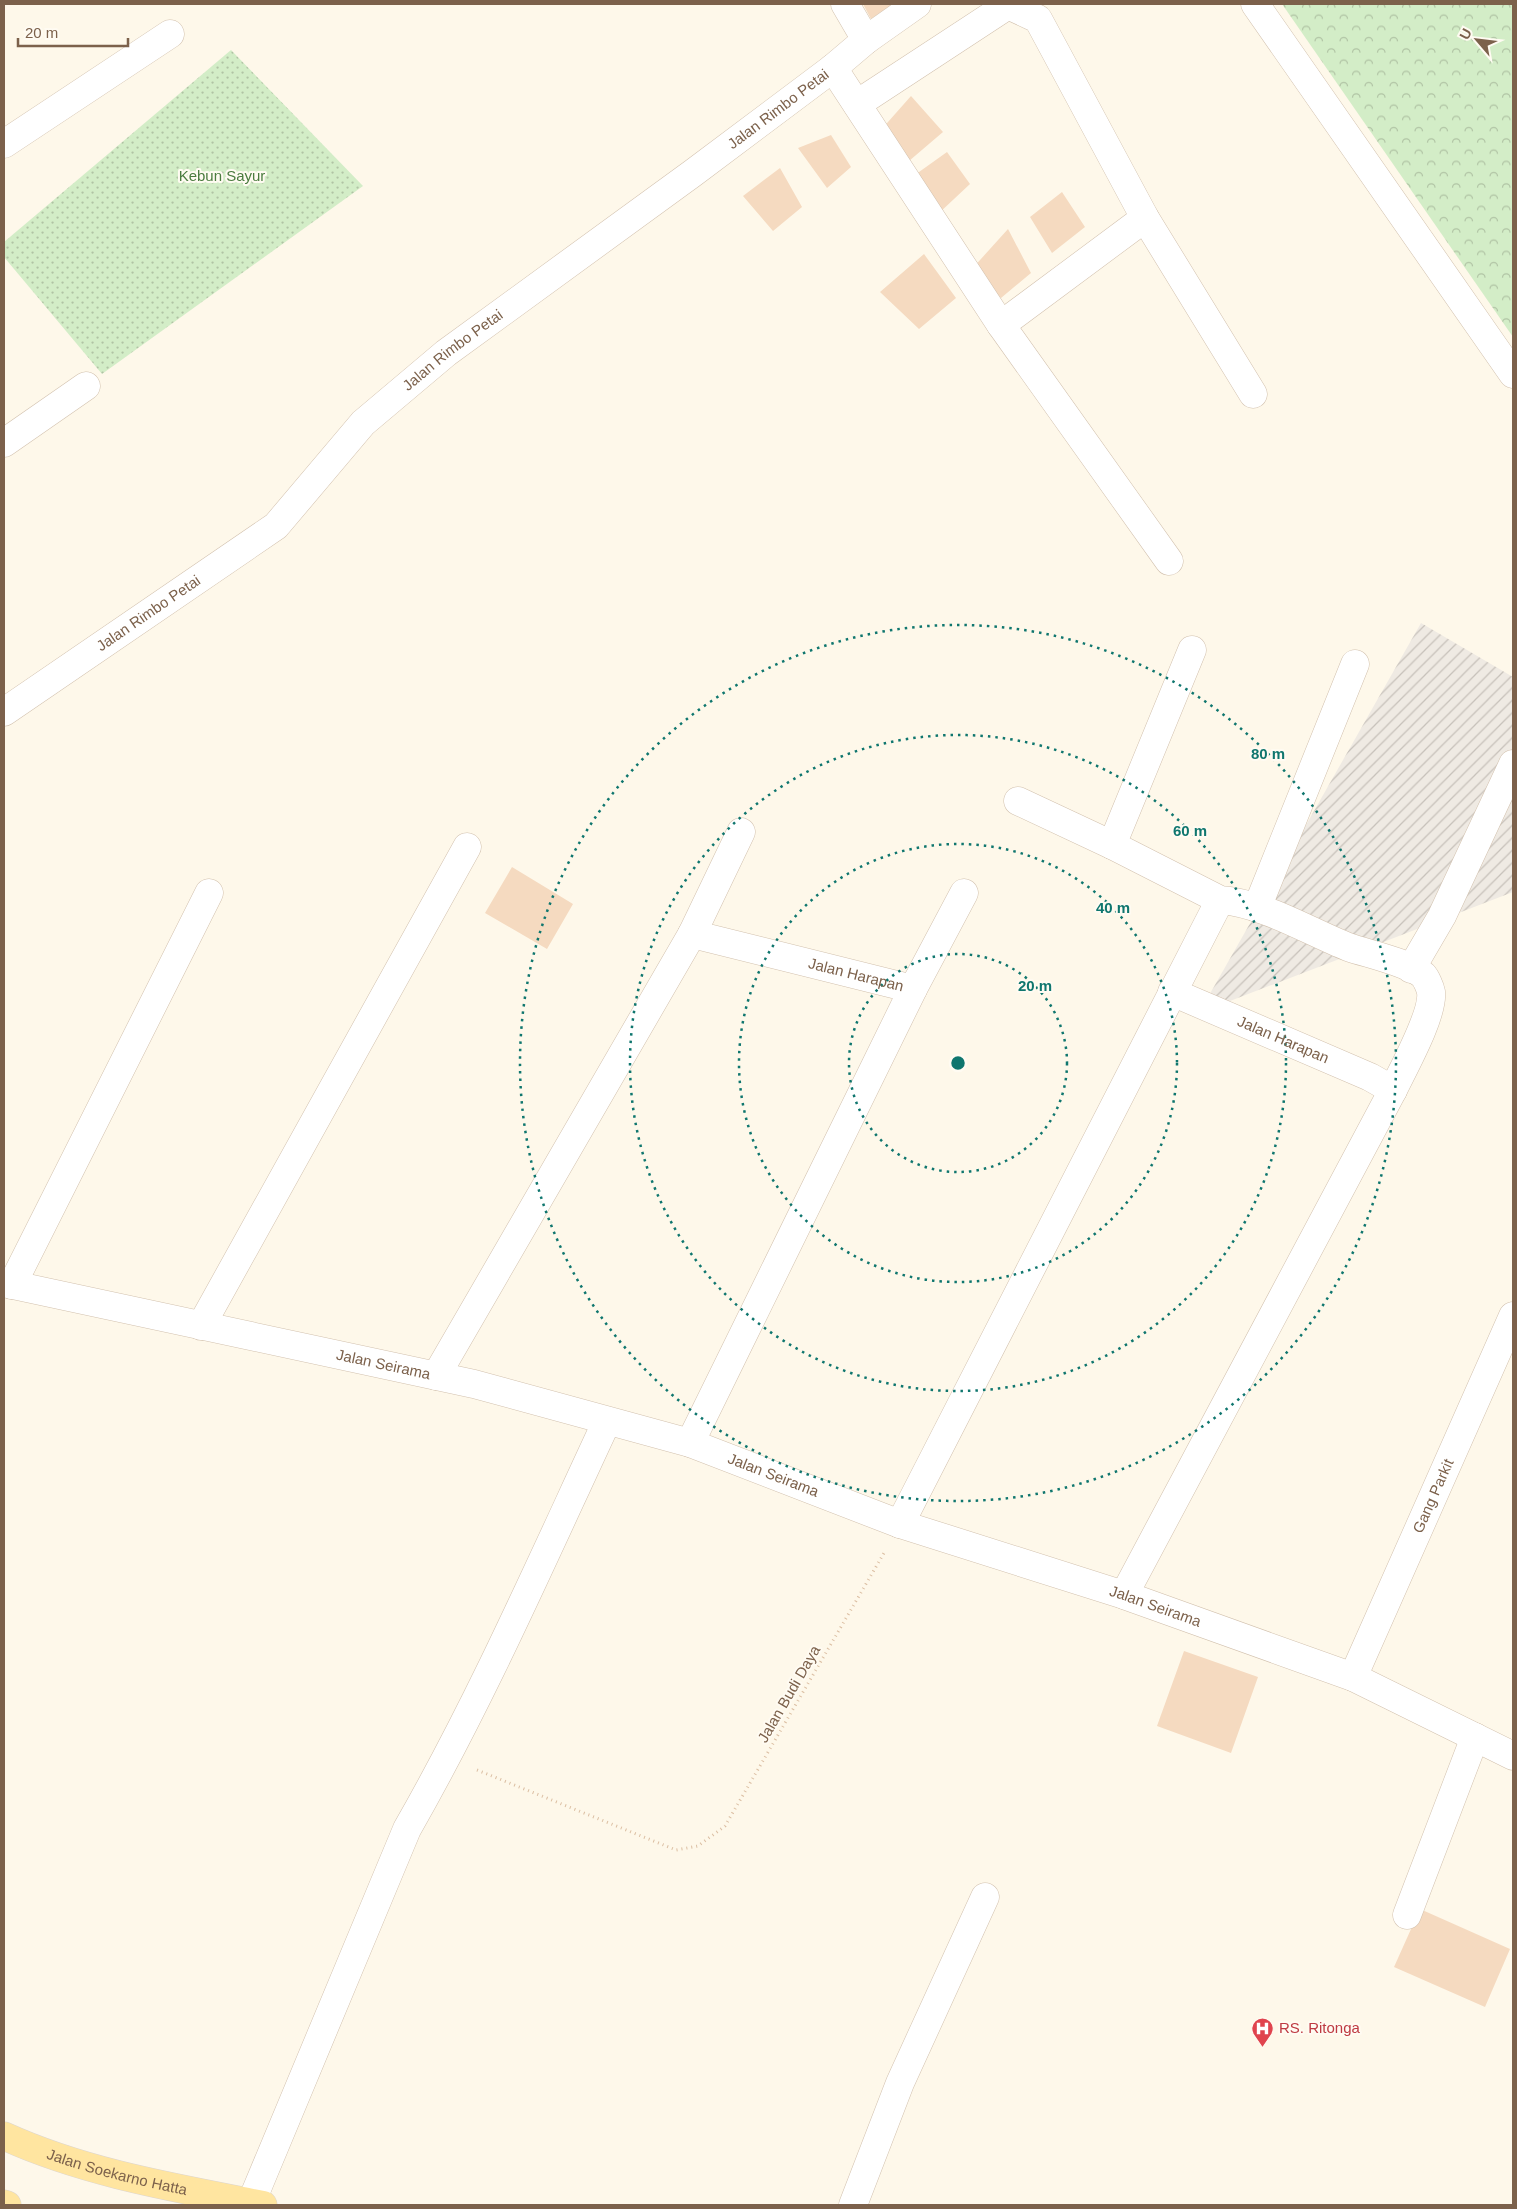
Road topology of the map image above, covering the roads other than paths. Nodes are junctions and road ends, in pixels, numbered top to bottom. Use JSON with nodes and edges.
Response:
{"nodes":[{"id":1,"x":845,"y":4,"type":"edge"},
{"id":2,"x":917,"y":4,"type":"edge"},
{"id":3,"x":1255,"y":4,"type":"edge"},
{"id":4,"x":170,"y":34,"type":"dead end"},
{"id":5,"x":866,"y":40,"type":"junction"},
{"id":6,"x":833,"y":68,"type":"junction"},
{"id":7,"x":857,"y":104,"type":"junction"},
{"id":8,"x":4,"y":144,"type":"edge"},
{"id":9,"x":1145,"y":218,"type":"junction"},
{"id":10,"x":1001,"y":325,"type":"junction"},
{"id":11,"x":1513,"y":374,"type":"edge"},
{"id":12,"x":86,"y":386,"type":"dead end"},
{"id":13,"x":1253,"y":394,"type":"dead end"},
{"id":14,"x":4,"y":443,"type":"edge"},
{"id":15,"x":1169,"y":561,"type":"dead end"},
{"id":16,"x":1192,"y":650,"type":"dead end"},
{"id":17,"x":1355,"y":664,"type":"dead end"},
{"id":18,"x":4,"y":712,"type":"edge"},
{"id":19,"x":1513,"y":764,"type":"edge"},
{"id":20,"x":1018,"y":801,"type":"dead end"},
{"id":21,"x":741,"y":832,"type":"dead end"},
{"id":22,"x":1112,"y":845,"type":"junction"},
{"id":23,"x":467,"y":847,"type":"dead end"},
{"id":24,"x":964,"y":892,"type":"dead end"},
{"id":25,"x":208,"y":893,"type":"dead end"},
{"id":26,"x":1220,"y":900,"type":"junction"},
{"id":27,"x":1257,"y":908,"type":"junction"},
{"id":28,"x":692,"y":934,"type":"junction"},
{"id":29,"x":1411,"y":969,"type":"junction"},
{"id":30,"x":913,"y":989,"type":"junction"},
{"id":31,"x":1172,"y":992,"type":"junction"},
{"id":32,"x":1393,"y":1090,"type":"junction"},
{"id":33,"x":8,"y":1284,"type":"edge"},
{"id":34,"x":1513,"y":1316,"type":"edge"},
{"id":35,"x":201,"y":1326,"type":"junction"},
{"id":36,"x":436,"y":1376,"type":"junction"},
{"id":37,"x":607,"y":1421,"type":"junction"},
{"id":38,"x":690,"y":1443,"type":"junction"},
{"id":39,"x":900,"y":1524,"type":"junction"},
{"id":40,"x":1124,"y":1594,"type":"junction"},
{"id":41,"x":1353,"y":1677,"type":"junction"},
{"id":42,"x":1475,"y":1737,"type":"junction"},
{"id":43,"x":1513,"y":1756,"type":"edge"},
{"id":44,"x":985,"y":1897,"type":"dead end"},
{"id":45,"x":1407,"y":1915,"type":"dead end"},
{"id":46,"x":4,"y":2136,"type":"edge"},
{"id":47,"x":257,"y":2204,"type":"edge"},
{"id":48,"x":853,"y":2205,"type":"edge"}],
"edges":[{"from":1,"to":5,"type":"street"},
{"from":2,"to":5,"type":"street","name":"Jalan Rimbo Petai"},
{"from":3,"to":11,"type":"street"},
{"from":4,"to":8,"type":"street"},
{"from":5,"to":6,"type":"street","name":"Jalan Rimbo Petai"},
{"from":6,"to":7,"type":"street"},
{"from":6,"to":18,"type":"street","name":"Jalan Rimbo Petai"},
{"from":7,"to":9,"type":"street"},
{"from":7,"to":10,"type":"street"},
{"from":9,"to":10,"type":"street"},
{"from":9,"to":13,"type":"street"},
{"from":10,"to":15,"type":"street"},
{"from":12,"to":14,"type":"street"},
{"from":16,"to":22,"type":"street"},
{"from":17,"to":27,"type":"street"},
{"from":19,"to":29,"type":"street"},
{"from":20,"to":22,"type":"street"},
{"from":21,"to":28,"type":"street"},
{"from":22,"to":26,"type":"street"},
{"from":23,"to":35,"type":"street"},
{"from":24,"to":30,"type":"street","name":"Jalan Harapan"},
{"from":25,"to":33,"type":"street"},
{"from":26,"to":27,"type":"street"},
{"from":26,"to":31,"type":"street"},
{"from":27,"to":29,"type":"street"},
{"from":28,"to":30,"type":"street","name":"Jalan Harapan"},
{"from":28,"to":36,"type":"street"},
{"from":29,"to":32,"type":"street"},
{"from":30,"to":38,"type":"street"},
{"from":31,"to":32,"type":"street","name":"Jalan Harapan"},
{"from":31,"to":39,"type":"street"},
{"from":32,"to":40,"type":"street"},
{"from":33,"to":35,"type":"street","name":"Jalan Seirama"},
{"from":34,"to":41,"type":"street","name":"Gang Parkit"},
{"from":35,"to":36,"type":"street","name":"Jalan Seirama"},
{"from":36,"to":37,"type":"street","name":"Jalan Seirama"},
{"from":37,"to":38,"type":"street","name":"Jalan Seirama"},
{"from":37,"to":47,"type":"street"},
{"from":38,"to":39,"type":"street","name":"Jalan Seirama"},
{"from":39,"to":40,"type":"street","name":"Jalan Seirama"},
{"from":40,"to":41,"type":"street","name":"Jalan Seirama"},
{"from":41,"to":42,"type":"street","name":"Jalan Seirama"},
{"from":42,"to":43,"type":"street","name":"Jalan Seirama"},
{"from":42,"to":45,"type":"street"},
{"from":44,"to":48,"type":"street"},
{"from":46,"to":47,"type":"main road","name":"Jalan Soekarno Hatta"}]}
